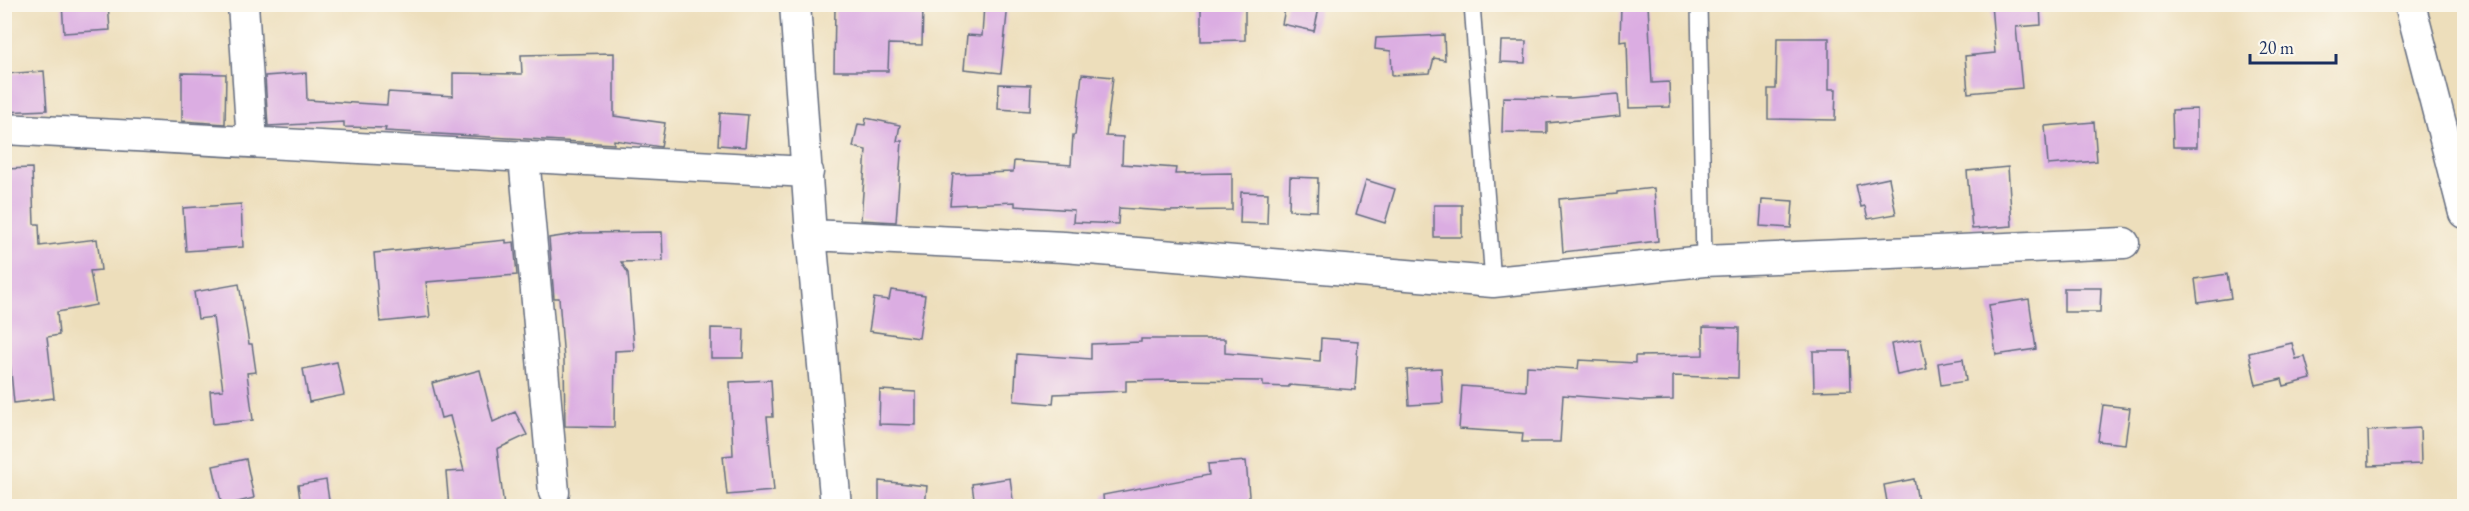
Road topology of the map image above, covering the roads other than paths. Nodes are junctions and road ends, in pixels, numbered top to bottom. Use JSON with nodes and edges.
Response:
{"nodes":[{"id":1,"x":243,"y":4,"type":"edge"},
{"id":2,"x":795,"y":4,"type":"edge"},
{"id":3,"x":1472,"y":4,"type":"edge"},
{"id":4,"x":1699,"y":4,"type":"edge"},
{"id":5,"x":2410,"y":4,"type":"edge"},
{"id":6,"x":4,"y":129,"type":"edge"},
{"id":7,"x":252,"y":142,"type":"junction"},
{"id":8,"x":524,"y":157,"type":"junction"},
{"id":9,"x":808,"y":172,"type":"junction"},
{"id":10,"x":2464,"y":213,"type":"edge"},
{"id":11,"x":811,"y":235,"type":"junction"},
{"id":12,"x":2124,"y":243,"type":"dead end"},
{"id":13,"x":1704,"y":261,"type":"junction"},
{"id":14,"x":1493,"y":282,"type":"junction"},
{"id":15,"x":554,"y":492,"type":"dead end"},
{"id":16,"x":836,"y":507,"type":"edge"}],
"edges":[{"from":1,"to":7,"type":"street"},
{"from":2,"to":9,"type":"street"},
{"from":3,"to":14,"type":"lane"},
{"from":4,"to":13,"type":"lane"},
{"from":5,"to":10,"type":"street"},
{"from":6,"to":7,"type":"street"},
{"from":7,"to":8,"type":"street"},
{"from":8,"to":9,"type":"street"},
{"from":8,"to":15,"type":"street"},
{"from":9,"to":11,"type":"street"},
{"from":11,"to":14,"type":"street"},
{"from":11,"to":16,"type":"street"},
{"from":12,"to":13,"type":"street"},
{"from":13,"to":14,"type":"street"}]}
